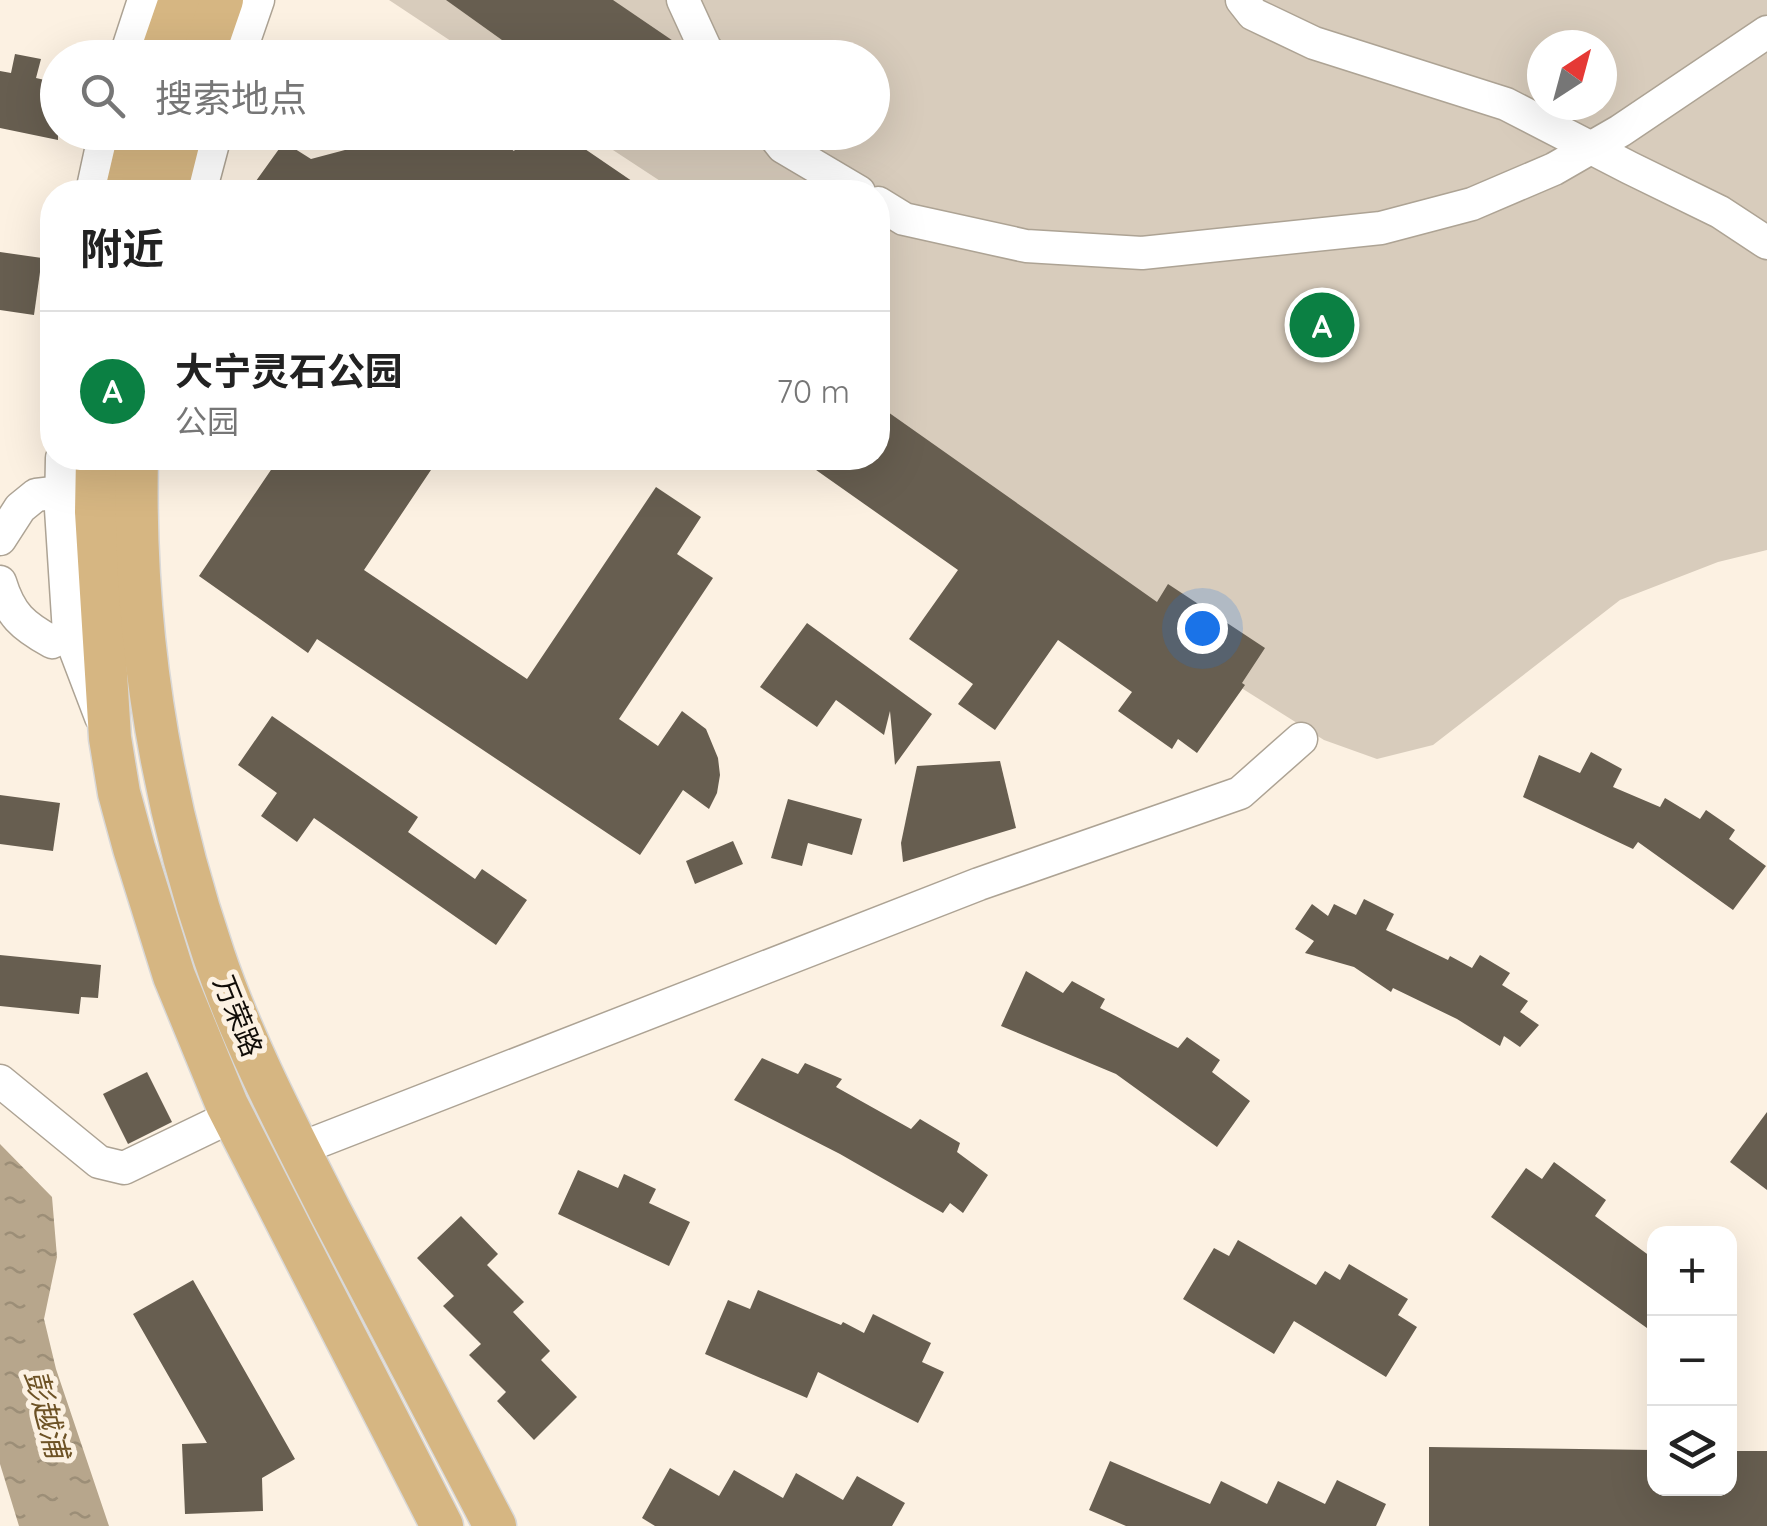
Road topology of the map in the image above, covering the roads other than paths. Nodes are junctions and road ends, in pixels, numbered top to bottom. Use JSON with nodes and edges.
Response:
{"nodes":[{"id":1,"x":144,"y":0,"type":"edge"},
{"id":2,"x":180,"y":0,"type":"edge"},
{"id":3,"x":222,"y":0,"type":"edge"},
{"id":4,"x":258,"y":0,"type":"edge"},
{"id":5,"x":683,"y":0,"type":"edge"},
{"id":6,"x":1242,"y":0,"type":"edge"},
{"id":7,"x":1767,"y":32,"type":"edge"},
{"id":8,"x":131,"y":40,"type":"edge"},
{"id":9,"x":166,"y":40,"type":"edge"},
{"id":10,"x":208,"y":40,"type":"edge"},
{"id":11,"x":244,"y":40,"type":"edge"},
{"id":12,"x":701,"y":40,"type":"edge"},
{"id":13,"x":1590,"y":148,"type":"junction"},
{"id":14,"x":101,"y":150,"type":"edge"},
{"id":15,"x":136,"y":150,"type":"edge"},
{"id":16,"x":176,"y":150,"type":"edge"},
{"id":17,"x":211,"y":150,"type":"edge"},
{"id":18,"x":786,"y":150,"type":"edge"},
{"id":19,"x":95,"y":180,"type":"edge"},
{"id":20,"x":129,"y":180,"type":"edge"},
{"id":21,"x":169,"y":180,"type":"edge"},
{"id":22,"x":203,"y":180,"type":"edge"},
{"id":23,"x":838,"y":180,"type":"edge"},
{"id":24,"x":890,"y":210,"type":"edge"},
{"id":25,"x":1767,"y":243,"type":"edge"},
{"id":26,"x":62,"y":470,"type":"edge"},
{"id":27,"x":96,"y":470,"type":"edge"},
{"id":28,"x":137,"y":470,"type":"edge"},
{"id":29,"x":150,"y":470,"type":"edge"},
{"id":30,"x":62,"y":492,"type":"junction"},
{"id":31,"x":136,"y":514,"type":"junction"},
{"id":32,"x":0,"y":539,"type":"edge"},
{"id":33,"x":0,"y":582,"type":"edge"},
{"id":34,"x":68,"y":633,"type":"junction"},
{"id":35,"x":110,"y":738,"type":"junction"},
{"id":36,"x":1301,"y":739,"type":"dead end"},
{"id":37,"x":0,"y":1081,"type":"edge"},
{"id":38,"x":232,"y":1116,"type":"junction"},
{"id":39,"x":299,"y":1149,"type":"junction"},
{"id":40,"x":442,"y":1526,"type":"edge"},
{"id":41,"x":495,"y":1526,"type":"edge"}],
"edges":[{"from":1,"to":8,"type":"street"},
{"from":2,"to":9,"type":"main road"},
{"from":3,"to":10,"type":"main road"},
{"from":4,"to":11,"type":"street"},
{"from":5,"to":12,"type":"street"},
{"from":6,"to":13,"type":"street"},
{"from":7,"to":13,"type":"street"},
{"from":13,"to":24,"type":"street"},
{"from":13,"to":25,"type":"street"},
{"from":14,"to":19,"type":"street"},
{"from":15,"to":20,"type":"main road"},
{"from":16,"to":21,"type":"main road"},
{"from":17,"to":22,"type":"street"},
{"from":18,"to":23,"type":"street"},
{"from":26,"to":30,"type":"street"},
{"from":27,"to":35,"type":"main road","name":"万荣路"},
{"from":28,"to":31,"type":"main road","name":"万荣路"},
{"from":29,"to":31,"type":"street"},
{"from":30,"to":32,"type":"street"},
{"from":30,"to":34,"type":"street"},
{"from":31,"to":39,"type":"main road","name":"万荣路"},
{"from":33,"to":34,"type":"street"},
{"from":34,"to":35,"type":"street"},
{"from":35,"to":38,"type":"main road","name":"万荣路"},
{"from":36,"to":39,"type":"street"},
{"from":37,"to":38,"type":"street"},
{"from":38,"to":40,"type":"main road","name":"万荣路"},
{"from":39,"to":41,"type":"main road","name":"万荣路"}]}
